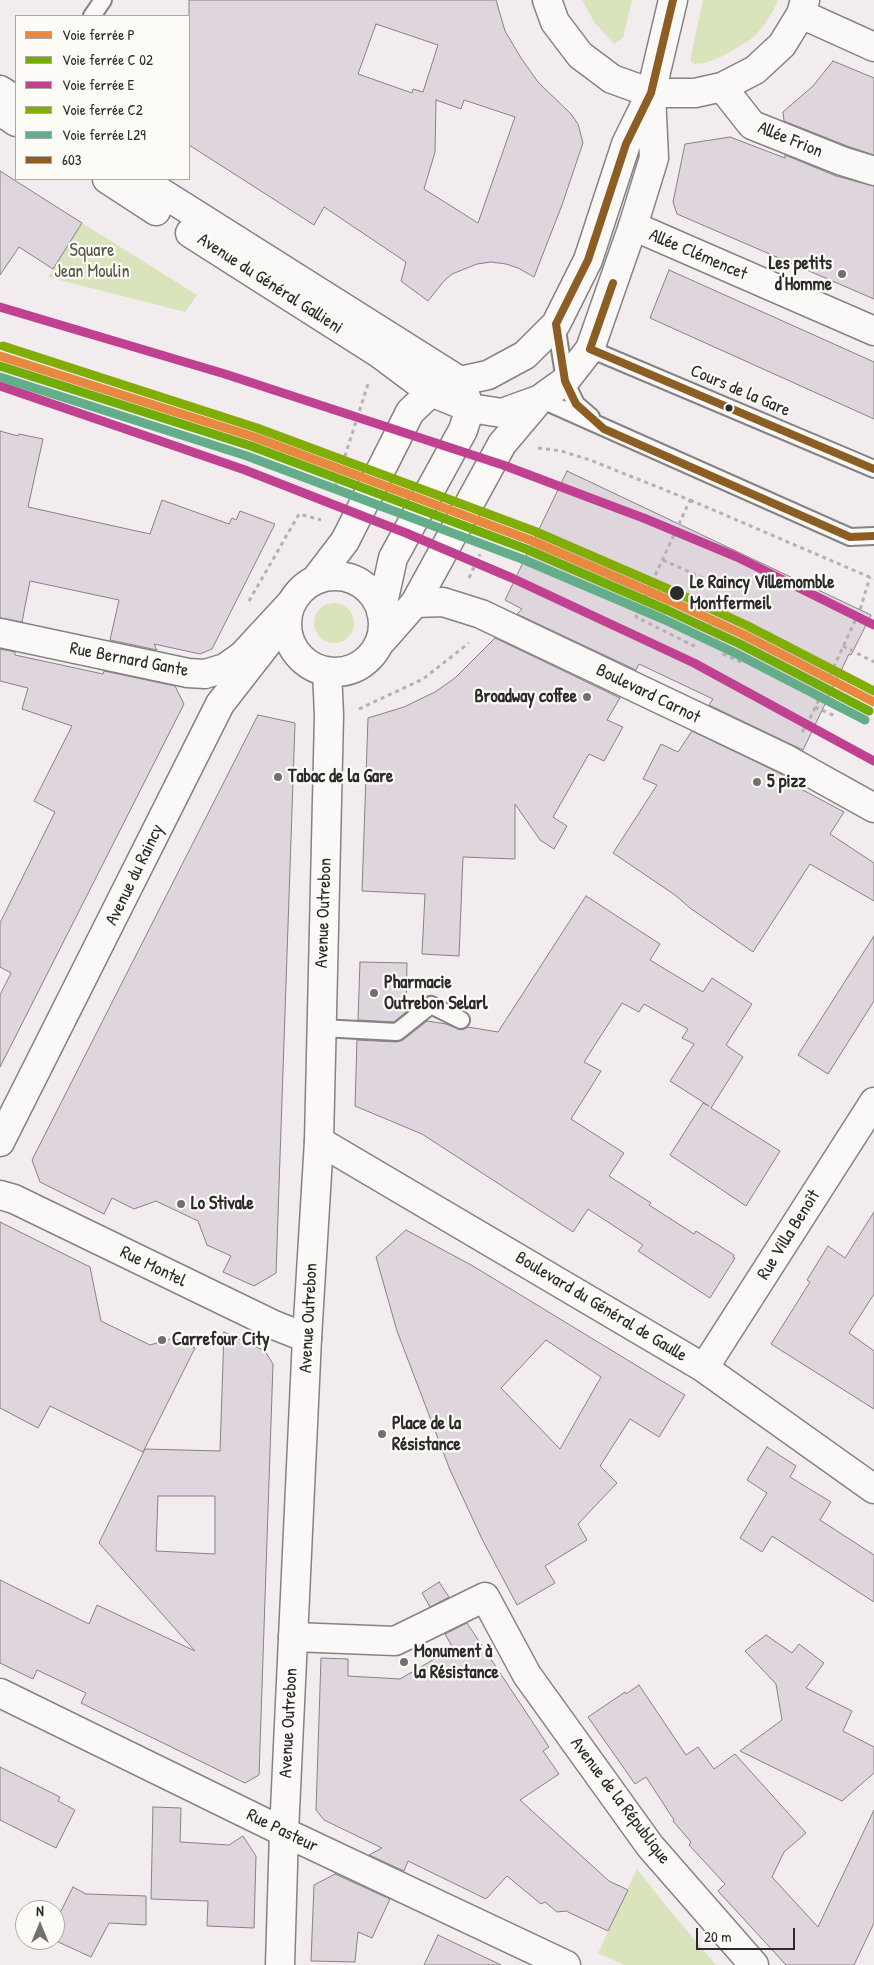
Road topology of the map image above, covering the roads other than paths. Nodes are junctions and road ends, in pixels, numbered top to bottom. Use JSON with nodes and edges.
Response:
{"nodes":[{"id":1,"x":103,"y":0,"type":"edge"},
{"id":2,"x":547,"y":0,"type":"edge"},
{"id":3,"x":673,"y":0,"type":"edge"},
{"id":4,"x":803,"y":7,"type":"edge"},
{"id":5,"x":93,"y":15,"type":"edge"},
{"id":6,"x":874,"y":46,"type":"edge"},
{"id":7,"x":722,"y":87,"type":"junction"},
{"id":8,"x":0,"y":90,"type":"edge"},
{"id":9,"x":651,"y":93,"type":"junction"},
{"id":10,"x":15,"y":99,"type":"edge"},
{"id":11,"x":0,"y":112,"type":"edge"},
{"id":12,"x":15,"y":121,"type":"edge"},
{"id":13,"x":874,"y":171,"type":"edge"},
{"id":14,"x":109,"y":180,"type":"edge"},
{"id":15,"x":142,"y":180,"type":"edge"},
{"id":16,"x":633,"y":226,"type":"junction"},
{"id":17,"x":556,"y":324,"type":"junction"},
{"id":18,"x":874,"y":331,"type":"edge"},
{"id":19,"x":590,"y":349,"type":"junction"},
{"id":20,"x":460,"y":381,"type":"junction"},
{"id":21,"x":565,"y":381,"type":"junction"},
{"id":22,"x":431,"y":392,"type":"junction"},
{"id":23,"x":540,"y":400,"type":"junction"},
{"id":24,"x":470,"y":408,"type":"junction"},
{"id":25,"x":604,"y":428,"type":"junction"},
{"id":26,"x":874,"y":469,"type":"edge"},
{"id":27,"x":874,"y":536,"type":"edge"},
{"id":28,"x":316,"y":579,"type":"junction"},
{"id":29,"x":415,"y":603,"type":"junction"},
{"id":30,"x":289,"y":610,"type":"junction"},
{"id":31,"x":381,"y":612,"type":"junction"},
{"id":32,"x":0,"y":633,"type":"edge"},
{"id":33,"x":378,"y":645,"type":"junction"},
{"id":34,"x":327,"y":671,"type":"junction"},
{"id":35,"x":874,"y":808,"type":"edge"},
{"id":36,"x":462,"y":1020,"type":"dead end"},
{"id":37,"x":321,"y":1028,"type":"junction"},
{"id":38,"x":874,"y":1102,"type":"edge"},
{"id":39,"x":318,"y":1141,"type":"junction"},
{"id":40,"x":0,"y":1142,"type":"edge"},
{"id":41,"x":0,"y":1195,"type":"edge"},
{"id":42,"x":307,"y":1338,"type":"junction"},
{"id":43,"x":704,"y":1368,"type":"junction"},
{"id":44,"x":874,"y":1489,"type":"edge"},
{"id":45,"x":293,"y":1637,"type":"junction"},
{"id":46,"x":0,"y":1693,"type":"edge"},
{"id":47,"x":284,"y":1832,"type":"junction"},
{"id":48,"x":280,"y":1965,"type":"edge"},
{"id":49,"x":566,"y":1965,"type":"edge"},
{"id":50,"x":754,"y":1965,"type":"edge"}],
"edges":[{"from":1,"to":5,"type":"lane"},
{"from":2,"to":9,"type":"street"},
{"from":3,"to":9,"type":"street"},
{"from":4,"to":6,"type":"street"},
{"from":4,"to":7,"type":"street"},
{"from":7,"to":9,"type":"street"},
{"from":7,"to":13,"type":"street","name":"Allée Frion"},
{"from":8,"to":10,"type":"street"},
{"from":9,"to":16,"type":"street"},
{"from":9,"to":17,"type":"street"},
{"from":11,"to":12,"type":"street"},
{"from":14,"to":22,"type":"street","name":"Avenue du Général Gallieni"},
{"from":15,"to":20,"type":"street","name":"Avenue du Général Gallieni"},
{"from":16,"to":18,"type":"street","name":"Allée Clémencet"},
{"from":16,"to":19,"type":"street"},
{"from":17,"to":20,"type":"street"},
{"from":17,"to":21,"type":"lane"},
{"from":19,"to":21,"type":"street"},
{"from":19,"to":26,"type":"lane","name":"Cours de la Gare"},
{"from":20,"to":22,"type":"street"},
{"from":20,"to":24,"type":"street"},
{"from":21,"to":23,"type":"street"},
{"from":21,"to":25,"type":"lane"},
{"from":22,"to":24,"type":"street","name":"Avenue du Général Gallieni"},
{"from":22,"to":28,"type":"street"},
{"from":23,"to":24,"type":"street","name":"Avenue du Général Gallieni"},
{"from":23,"to":25,"type":"lane"},
{"from":23,"to":29,"type":"street"},
{"from":24,"to":31,"type":"street"},
{"from":25,"to":27,"type":"lane"},
{"from":28,"to":30,"type":"street"},
{"from":28,"to":31,"type":"street"},
{"from":29,"to":33,"type":"street"},
{"from":29,"to":35,"type":"street","name":"Boulevard Carnot"},
{"from":30,"to":32,"type":"street","name":"Rue Bernard Gante"},
{"from":30,"to":34,"type":"street"},
{"from":30,"to":40,"type":"street","name":"Avenue du Raincy"},
{"from":31,"to":33,"type":"street"},
{"from":33,"to":34,"type":"street"},
{"from":34,"to":37,"type":"street","name":"Avenue Outrebon"},
{"from":36,"to":37,"type":"lane"},
{"from":37,"to":39,"type":"street","name":"Avenue Outrebon"},
{"from":38,"to":43,"type":"street","name":"Rue Villa Benoît"},
{"from":39,"to":42,"type":"street","name":"Avenue Outrebon"},
{"from":39,"to":43,"type":"street","name":"Boulevard du Général de Gaulle"},
{"from":41,"to":42,"type":"street","name":"Rue Montel"},
{"from":42,"to":45,"type":"street","name":"Avenue Outrebon"},
{"from":43,"to":44,"type":"street","name":"Boulevard du Général de Gaulle"},
{"from":45,"to":47,"type":"street","name":"Avenue Outrebon"},
{"from":45,"to":50,"type":"street","name":"Avenue de la République"},
{"from":46,"to":47,"type":"street","name":"Rue Pasteur"},
{"from":47,"to":48,"type":"street","name":"Avenue Outrebon"},
{"from":47,"to":49,"type":"street","name":"Rue Pasteur"}]}
